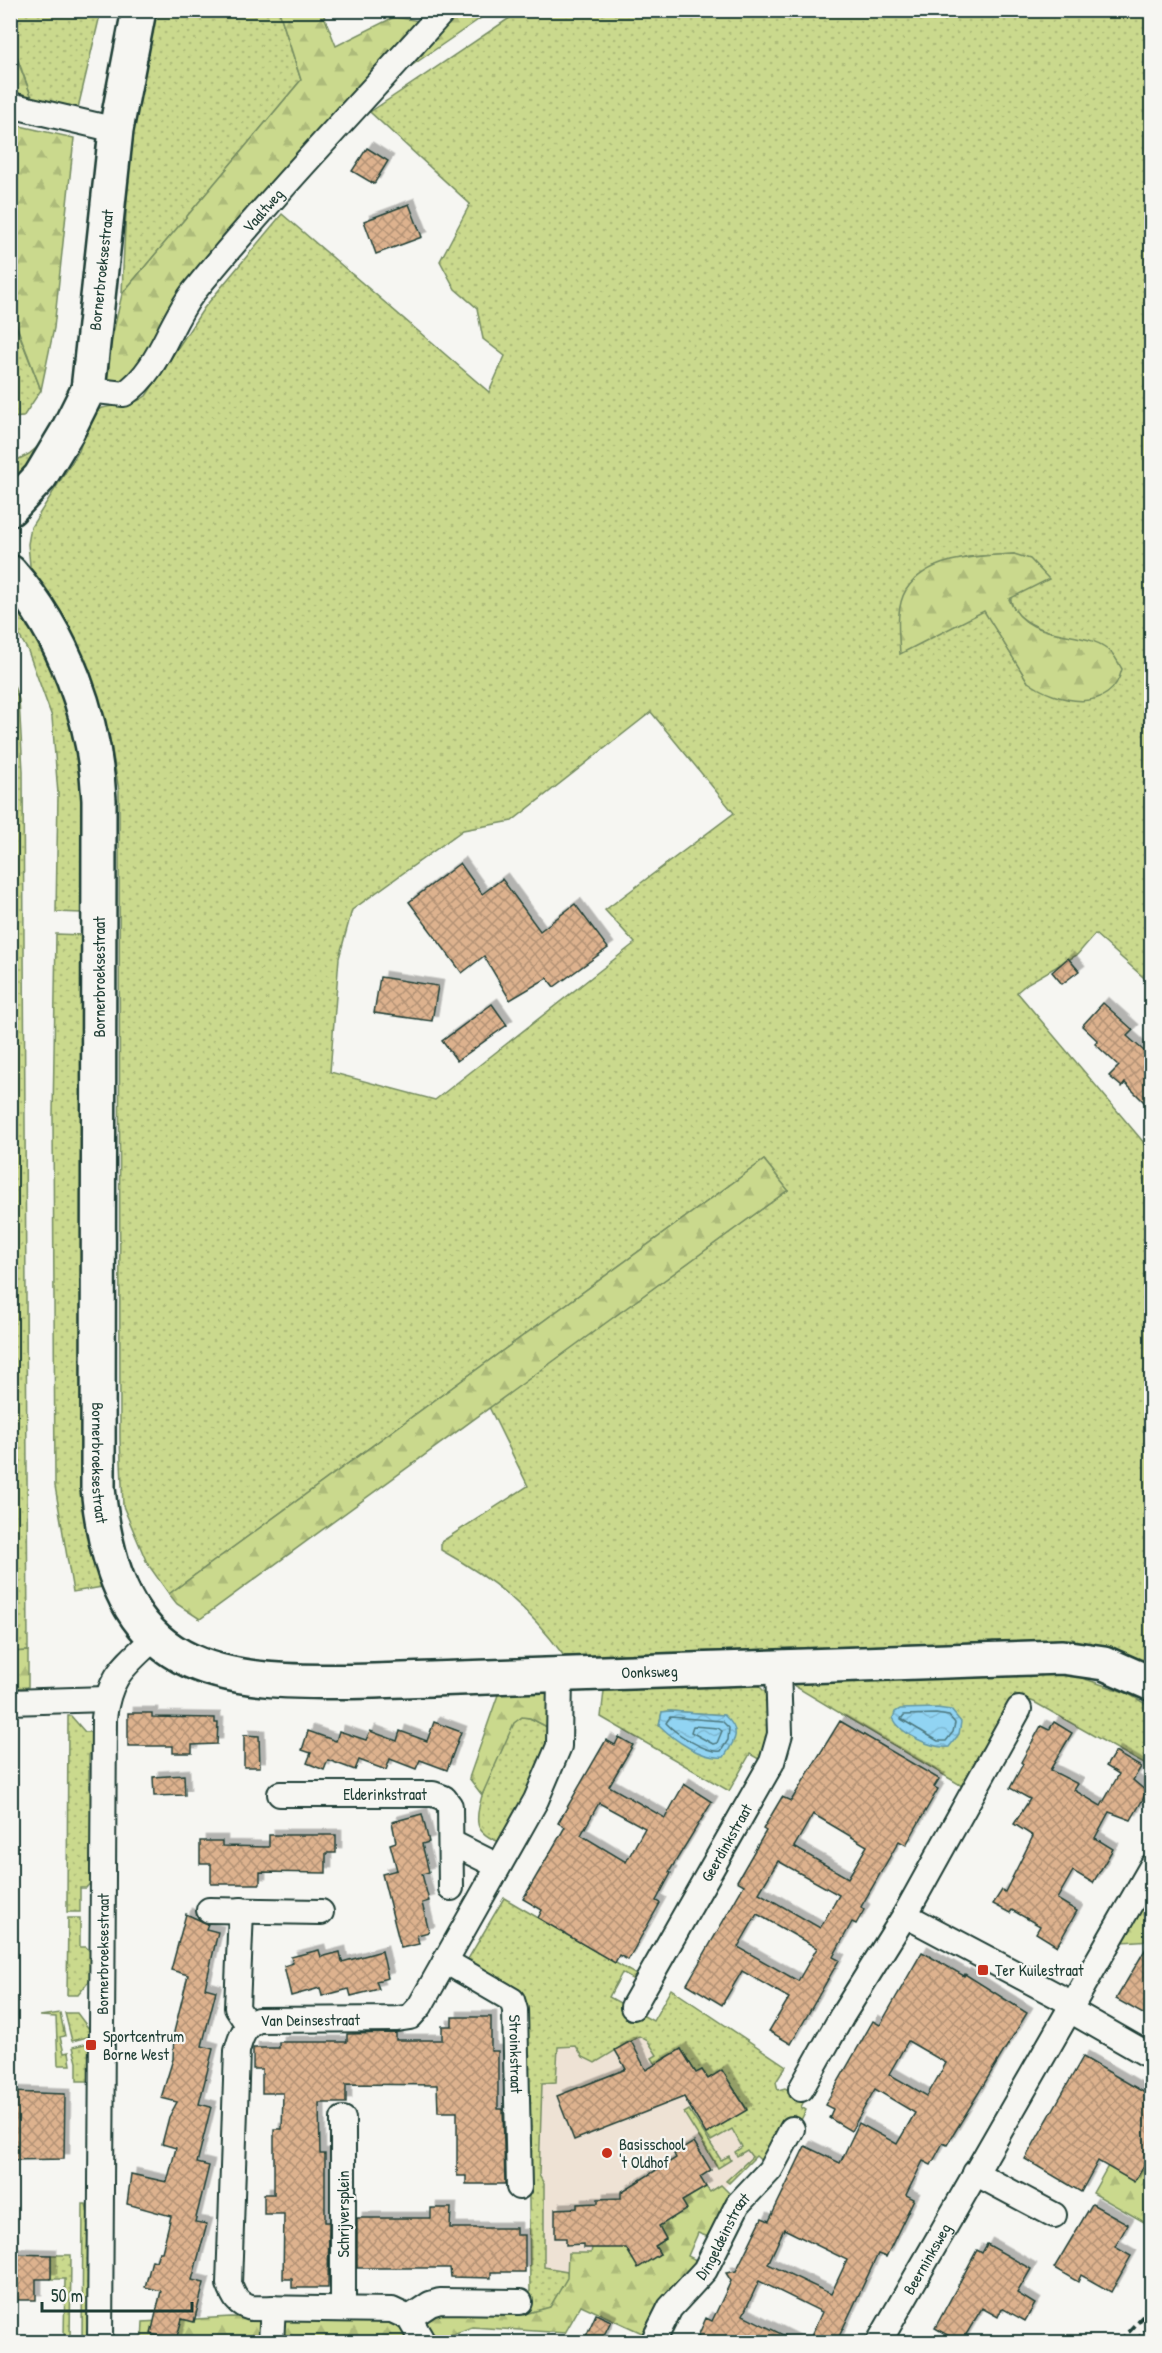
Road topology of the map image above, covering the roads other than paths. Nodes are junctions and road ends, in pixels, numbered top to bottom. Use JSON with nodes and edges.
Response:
{"nodes":[{"id":1,"x":139,"y":10,"type":"edge"},
{"id":2,"x":444,"y":10,"type":"edge"},
{"id":3,"x":10,"y":105,"type":"edge"},
{"id":4,"x":116,"y":130,"type":"junction"},
{"id":5,"x":88,"y":390,"type":"junction"},
{"id":6,"x":10,"y":509,"type":"edge"},
{"id":7,"x":10,"y":572,"type":"edge"},
{"id":8,"x":154,"y":1638,"type":"junction"},
{"id":9,"x":777,"y":1666,"type":"junction"},
{"id":10,"x":560,"y":1673,"type":"junction"},
{"id":11,"x":1152,"y":1684,"type":"edge"},
{"id":12,"x":106,"y":1699,"type":"junction"},
{"id":13,"x":10,"y":1702,"type":"edge"},
{"id":14,"x":1019,"y":1709,"type":"dead end"},
{"id":15,"x":280,"y":1794,"type":"dead end"},
{"id":16,"x":452,"y":1843,"type":"junction"},
{"id":17,"x":498,"y":1866,"type":"junction"},
{"id":18,"x":1152,"y":1866,"type":"edge"},
{"id":19,"x":451,"y":1888,"type":"dead end"},
{"id":20,"x":209,"y":1910,"type":"dead end"},
{"id":21,"x":241,"y":1910,"type":"junction"},
{"id":22,"x":321,"y":1912,"type":"dead end"},
{"id":23,"x":905,"y":1915,"type":"junction"},
{"id":24,"x":445,"y":1961,"type":"junction"},
{"id":25,"x":1070,"y":2006,"type":"junction"},
{"id":26,"x":633,"y":2007,"type":"dead end"},
{"id":27,"x":248,"y":2025,"type":"junction"},
{"id":28,"x":1152,"y":2057,"type":"edge"},
{"id":29,"x":801,"y":2089,"type":"dead end"},
{"id":30,"x":342,"y":2119,"type":"dead end"},
{"id":31,"x":792,"y":2129,"type":"dead end"},
{"id":32,"x":975,"y":2174,"type":"junction"},
{"id":33,"x":519,"y":2187,"type":"dead end"},
{"id":34,"x":1054,"y":2216,"type":"dead end"},
{"id":35,"x":520,"y":2302,"type":"dead end"},
{"id":36,"x":273,"y":2308,"type":"junction"},
{"id":37,"x":343,"y":2308,"type":"junction"},
{"id":38,"x":409,"y":2318,"type":"junction"},
{"id":39,"x":100,"y":2343,"type":"edge"},
{"id":40,"x":271,"y":2343,"type":"edge"},
{"id":41,"x":423,"y":2343,"type":"edge"},
{"id":42,"x":653,"y":2343,"type":"edge"},
{"id":43,"x":879,"y":2343,"type":"edge"}],
"edges":[{"from":1,"to":4,"type":"main road","name":"Bornerbroeksestraat"},
{"from":2,"to":5,"type":"street","name":"Vaaltweg"},
{"from":3,"to":4,"type":"street"},
{"from":4,"to":5,"type":"main road","name":"Bornerbroeksestraat"},
{"from":5,"to":6,"type":"main road","name":"Bornerbroeksestraat"},
{"from":7,"to":8,"type":"main road","name":"Bornerbroeksestraat"},
{"from":8,"to":10,"type":"main road","name":"Oonksweg"},
{"from":8,"to":12,"type":"street","name":"Bornerbroeksestraat"},
{"from":9,"to":10,"type":"main road","name":"Oonksweg"},
{"from":9,"to":11,"type":"main road","name":"Oonksweg"},
{"from":9,"to":26,"type":"street","name":"Geerdinkstraat"},
{"from":10,"to":17,"type":"street","name":"Van Deinsestraat"},
{"from":12,"to":13,"type":"street"},
{"from":12,"to":39,"type":"street","name":"Bornerbroeksestraat"},
{"from":14,"to":23,"type":"street"},
{"from":15,"to":16,"type":"street","name":"Elderinkstraat"},
{"from":16,"to":17,"type":"street"},
{"from":16,"to":19,"type":"street","name":"Elderinkstraat"},
{"from":17,"to":24,"type":"street","name":"Van Deinsestraat"},
{"from":18,"to":25,"type":"street","name":"Beerninksweg"},
{"from":20,"to":21,"type":"street"},
{"from":21,"to":22,"type":"street"},
{"from":21,"to":27,"type":"street"},
{"from":23,"to":25,"type":"street"},
{"from":23,"to":29,"type":"street"},
{"from":24,"to":27,"type":"street","name":"Van Deinsestraat"},
{"from":24,"to":33,"type":"street","name":"Stroinkstraat"},
{"from":25,"to":28,"type":"street"},
{"from":25,"to":32,"type":"street","name":"Beerninksweg"},
{"from":27,"to":36,"type":"street","name":"Van Deinsestraat"},
{"from":30,"to":37,"type":"street","name":"Schrijversplein"},
{"from":31,"to":42,"type":"street","name":"Dingeldeinstraat"},
{"from":32,"to":34,"type":"street"},
{"from":32,"to":43,"type":"street","name":"Beerninksweg"},
{"from":35,"to":38,"type":"street"},
{"from":36,"to":37,"type":"street","name":"Van Deinsestraat"},
{"from":36,"to":40,"type":"street"},
{"from":37,"to":38,"type":"street","name":"Van Deinsestraat"},
{"from":38,"to":41,"type":"street"}]}
